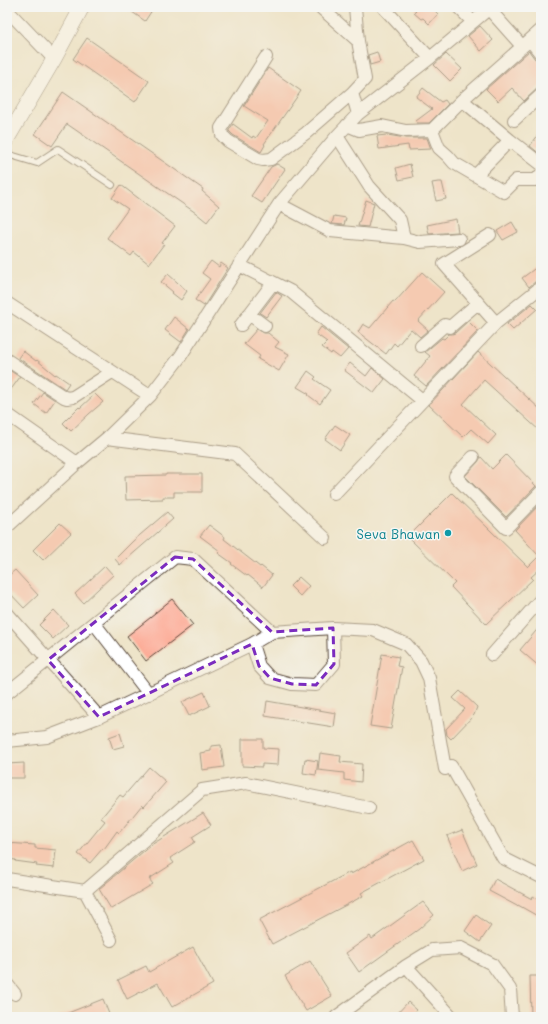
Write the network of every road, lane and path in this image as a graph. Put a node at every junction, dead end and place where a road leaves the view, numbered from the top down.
1 (82, 7) edge
2 (320, 7) edge
3 (355, 7) edge
4 (383, 7) edge
5 (458, 7) edge
6 (490, 8) edge
7 (11, 9) edge
8 (473, 22) junction
9 (541, 30) edge
10 (358, 41) junction
11 (526, 43) junction
12 (541, 54) edge
13 (266, 56) dead end
14 (430, 58) junction
15 (54, 59) junction
16 (352, 93) junction
17 (541, 95) edge
18 (462, 100) junction
19 (358, 114) junction
20 (514, 120) dead end
21 (347, 125) junction
22 (432, 130) junction
23 (337, 136) junction
24 (7, 139) edge
25 (510, 140) junction
26 (7, 154) edge
27 (541, 164) edge
28 (541, 174) edge
29 (476, 175) junction
30 (112, 185) dead end
31 (279, 204) junction
32 (490, 235) dead end
33 (404, 238) junction
34 (459, 239) dead end
35 (239, 265) junction
36 (273, 283) junction
37 (541, 287) edge
38 (478, 303) junction
39 (7, 304) edge
40 (249, 314) junction
41 (496, 323) junction
42 (241, 325) dead end
43 (265, 326) dead end
44 (421, 346) dead end
45 (7, 360) edge
46 (112, 372) junction
47 (150, 396) junction
48 (422, 400) junction
49 (7, 414) edge
50 (108, 438) junction
51 (473, 457) dead end
52 (77, 463) junction
53 (541, 492) edge
54 (334, 494) dead end
55 (7, 527) edge
56 (325, 538) dead end
57 (541, 599) edge
58 (7, 614) edge
59 (94, 623) junction
60 (333, 628) junction
61 (272, 632) junction
62 (252, 644) junction
63 (492, 655) dead end
64 (48, 660) junction
65 (7, 693) edge
66 (149, 694) junction
67 (99, 717) junction
68 (7, 741) edge
69 (369, 808) dead end
70 (541, 877) edge
71 (7, 879) edge
72 (85, 891) junction
73 (111, 940) dead end
74 (406, 966) junction
75 (7, 984) edge
76 (16, 994) dead end
77 (336, 1017) edge
78 (452, 1017) edge
79 (512, 1017) edge

1 - 15 street
2 - 10 street
3 - 10 street
4 - 14 street
5 - 8 street
6 - 8 street
6 - 11 street
7 - 15 street
8 - 14 street
9 - 11 street
10 - 16 street
11 - 12 street
11 - 18 street
13 - 16 street
14 - 19 street
15 - 24 street
16 - 19 street
17 - 20 street
18 - 22 street
18 - 25 street
19 - 21 street
21 - 22 street
21 - 23 street
22 - 29 street
23 - 31 street
23 - 33 street
25 - 27 street
25 - 29 street
26 - 30 lane
28 - 29 street
31 - 33 street
31 - 35 street
32 - 38 street
33 - 34 street
35 - 36 street
35 - 47 street
36 - 40 street
36 - 48 street
37 - 41 street
38 - 41 street
38 - 44 street
39 - 46 street
40 - 42 street
40 - 43 street
41 - 48 street
45 - 46 street
46 - 47 street
47 - 50 street
48 - 54 street
49 - 52 street
50 - 52 street
50 - 56 street
51 - 53 street
52 - 55 street
57 - 63 street
58 - 64 street
59 - 61 street
59 - 64 street
59 - 66 street
60 - 61 street
60 - 62 street
60 - 70 street
61 - 62 street
62 - 66 street
64 - 65 street
64 - 67 street
66 - 67 street
67 - 68 street
69 - 72 street
71 - 72 street
72 - 73 street
74 - 77 street
74 - 78 street
74 - 79 street
75 - 76 street

